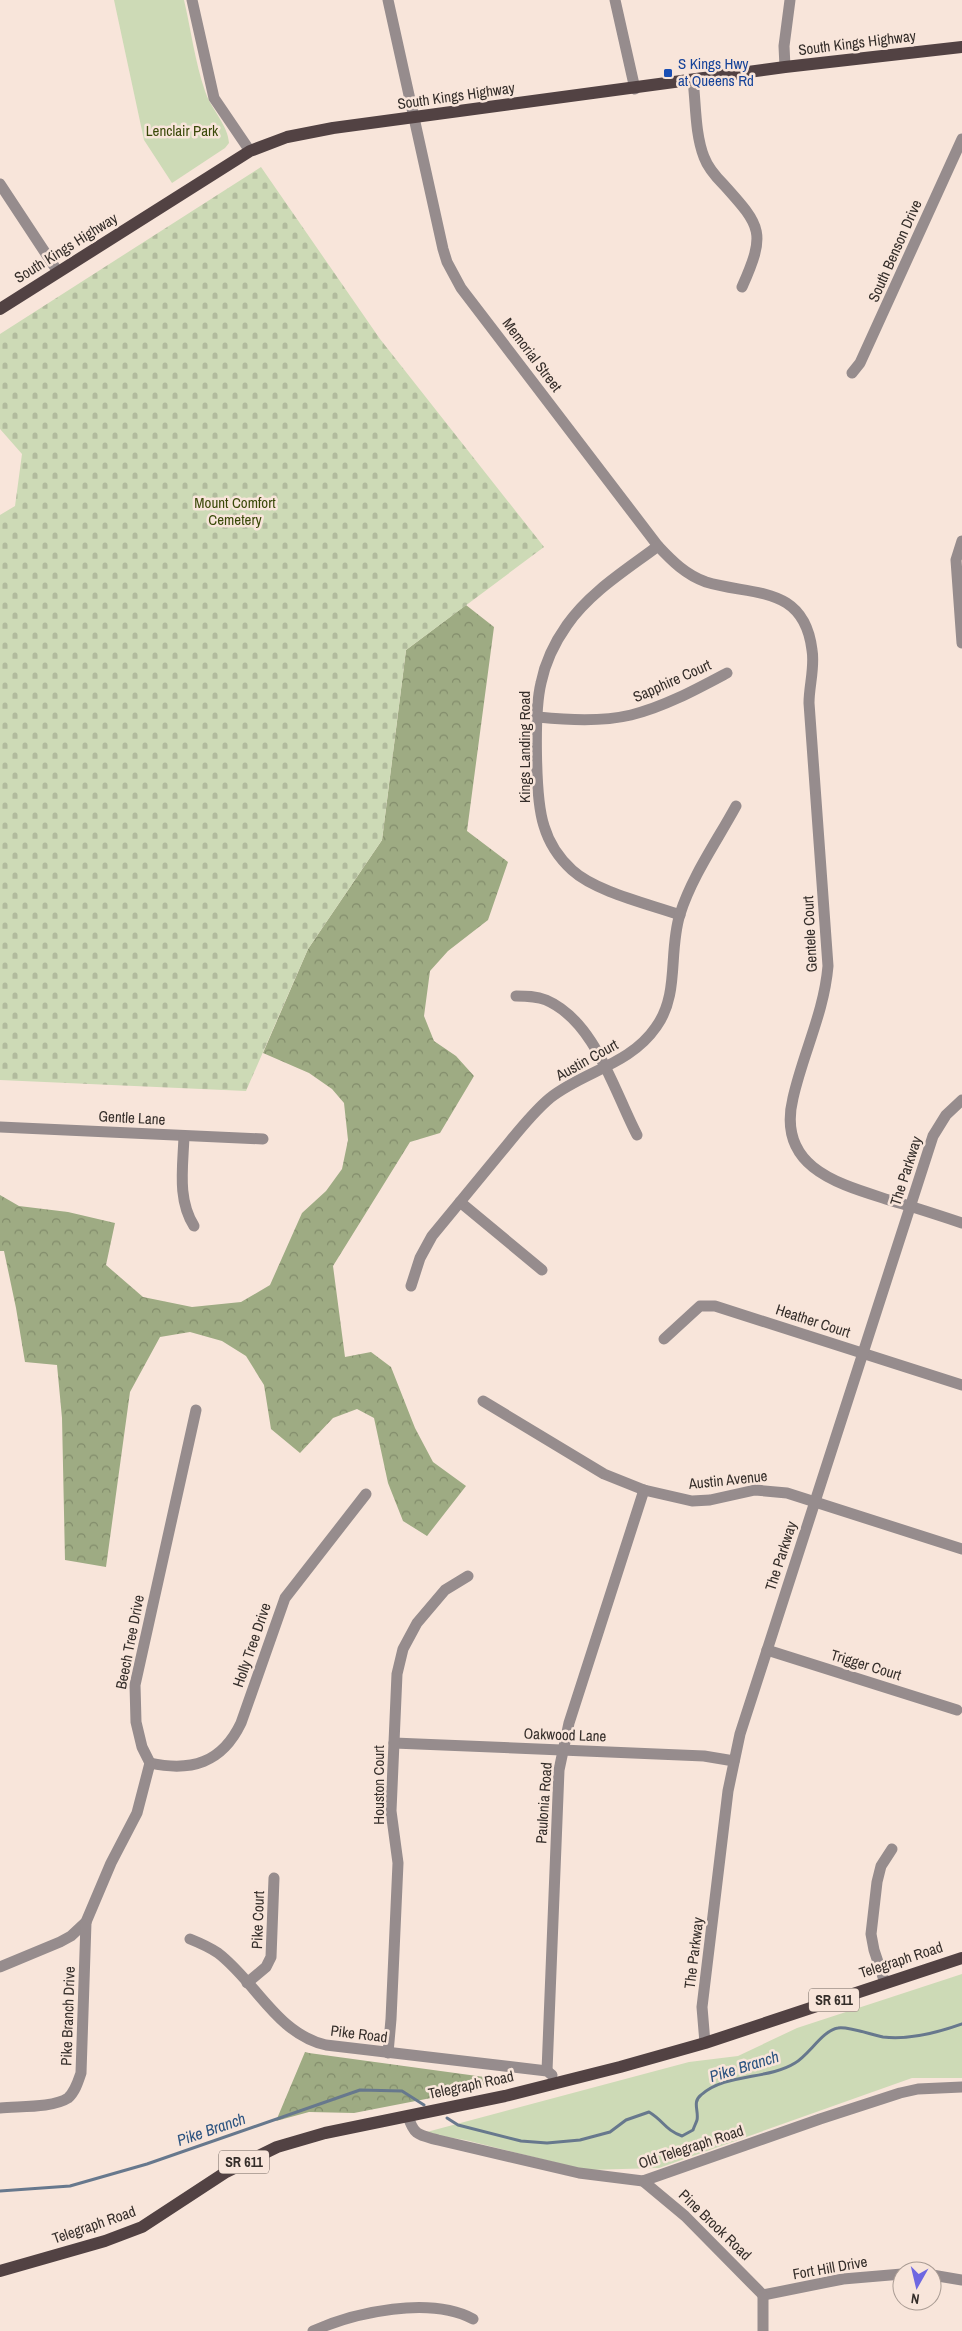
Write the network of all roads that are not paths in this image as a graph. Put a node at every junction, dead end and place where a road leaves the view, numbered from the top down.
1 (192, 0) edge
2 (388, 0) edge
3 (615, 0) edge
4 (790, 0) edge
5 (962, 47) edge
6 (785, 67) junction
7 (693, 80) junction
8 (635, 88) junction
9 (414, 118) junction
10 (962, 139) edge
11 (250, 151) junction
12 (0, 184) edge
13 (58, 272) junction
14 (742, 287) dead end
15 (0, 309) edge
16 (852, 373) dead end
17 (962, 542) edge
18 (658, 546) junction
19 (801, 619) joint
20 (962, 643) edge
21 (727, 673) dead end
22 (538, 718) junction
23 (736, 806) dead end
24 (680, 915) junction
25 (516, 996) dead end
26 (605, 1068) junction
27 (962, 1100) edge
28 (0, 1127) edge
29 (637, 1135) dead end
30 (184, 1136) junction
31 (264, 1139) dead end
32 (460, 1202) junction
33 (910, 1206) junction
34 (962, 1223) edge
35 (194, 1226) dead end
36 (542, 1270) dead end
37 (411, 1286) dead end
38 (664, 1339) dead end
39 (863, 1353) junction
40 (962, 1385) edge
41 (483, 1401) dead end
42 (196, 1410) dead end
43 (644, 1490) junction
44 (366, 1494) dead end
45 (815, 1501) junction
46 (962, 1549) edge
47 (468, 1576) dead end
48 (767, 1650) junction
49 (957, 1710) dead end
50 (394, 1743) junction
51 (564, 1750) junction
52 (734, 1761) junction
53 (150, 1763) junction
54 (892, 1848) dead end
55 (274, 1878) dead end
56 (86, 1922) junction
57 (190, 1939) dead end
58 (962, 1958) edge
59 (0, 1967) edge
60 (247, 1983) junction
61 (885, 1983) junction
62 (705, 2042) junction
63 (388, 2052) junction
64 (547, 2071) junction
65 (558, 2081) junction
66 (962, 2087) edge
67 (0, 2108) edge
68 (408, 2116) junction
69 (642, 2181) junction
70 (0, 2271) edge
71 (892, 2275) edge
72 (942, 2277) edge
73 (962, 2280) edge
74 (763, 2295) junction
75 (473, 2319) dead end
76 (313, 2331) edge
77 (763, 2331) edge

1 - 11 street
2 - 9 street, Memorial Street
3 - 8 street
4 - 6 street
5 - 6 main road, South Kings Highway
6 - 7 main road, South Kings Highway
7 - 8 main road, South Kings Highway
7 - 14 street
8 - 9 main road, South Kings Highway
9 - 11 main road, South Kings Highway
9 - 18 street, Memorial Street
10 - 16 street, South Benson Drive
11 - 13 main road, South Kings Highway
12 - 13 street
13 - 15 main road, South Kings Highway
17 - 20 street
18 - 19 street, Memorial Street
18 - 22 street, Kings Landing Road
19 - 33 street, Gentele Court
21 - 22 street, Sapphire Court
22 - 24 street, Kings Landing Road
23 - 24 street, Austin Court
24 - 26 street, Austin Court
25 - 26 street
26 - 29 street
26 - 32 street, Austin Court
27 - 33 street, The Parkway
28 - 30 street, Gentle Lane
30 - 31 street, Gentle Lane
30 - 35 street
32 - 36 street
32 - 37 street, Austin Court
33 - 34 street, Gentele Court
33 - 39 street, The Parkway
38 - 39 street, Heather Court
39 - 40 street, Heather Court
39 - 45 street, The Parkway
41 - 43 street, Austin Avenue
42 - 53 street, Beech Tree Drive
43 - 45 street, Austin Avenue
43 - 51 street, Paulonia Road
44 - 53 street, Holly Tree Drive
45 - 46 street, Austin Avenue
45 - 48 street, The Parkway
47 - 50 street, Houston Court
48 - 49 street, Trigger Court
48 - 52 street, The Parkway
50 - 51 street, Oakwood Lane
50 - 63 street, Houston Court
51 - 52 street, Oakwood Lane
51 - 64 street, Paulonia Road
52 - 62 street, The Parkway
53 - 56 street
54 - 61 street
55 - 60 street, Pike Court
56 - 59 street
56 - 67 street, Pike Branch Drive
57 - 60 street, Pike Road
58 - 61 main road, Telegraph Road / SR 611
60 - 63 street, Pike Road
61 - 62 main road, Telegraph Road / SR 611
62 - 65 main road, Telegraph Road / SR 611
63 - 64 street, Pike Road
64 - 65 street
65 - 68 main road, Telegraph Road / SR 611
66 - 69 street, Old Telegraph Road
68 - 69 street, Old Telegraph Road
68 - 70 main road, Telegraph Road / SR 611
69 - 74 street, Pine Brook Road
71 - 74 street, Fort Hill Drive
72 - 73 street
74 - 77 street
75 - 76 street

